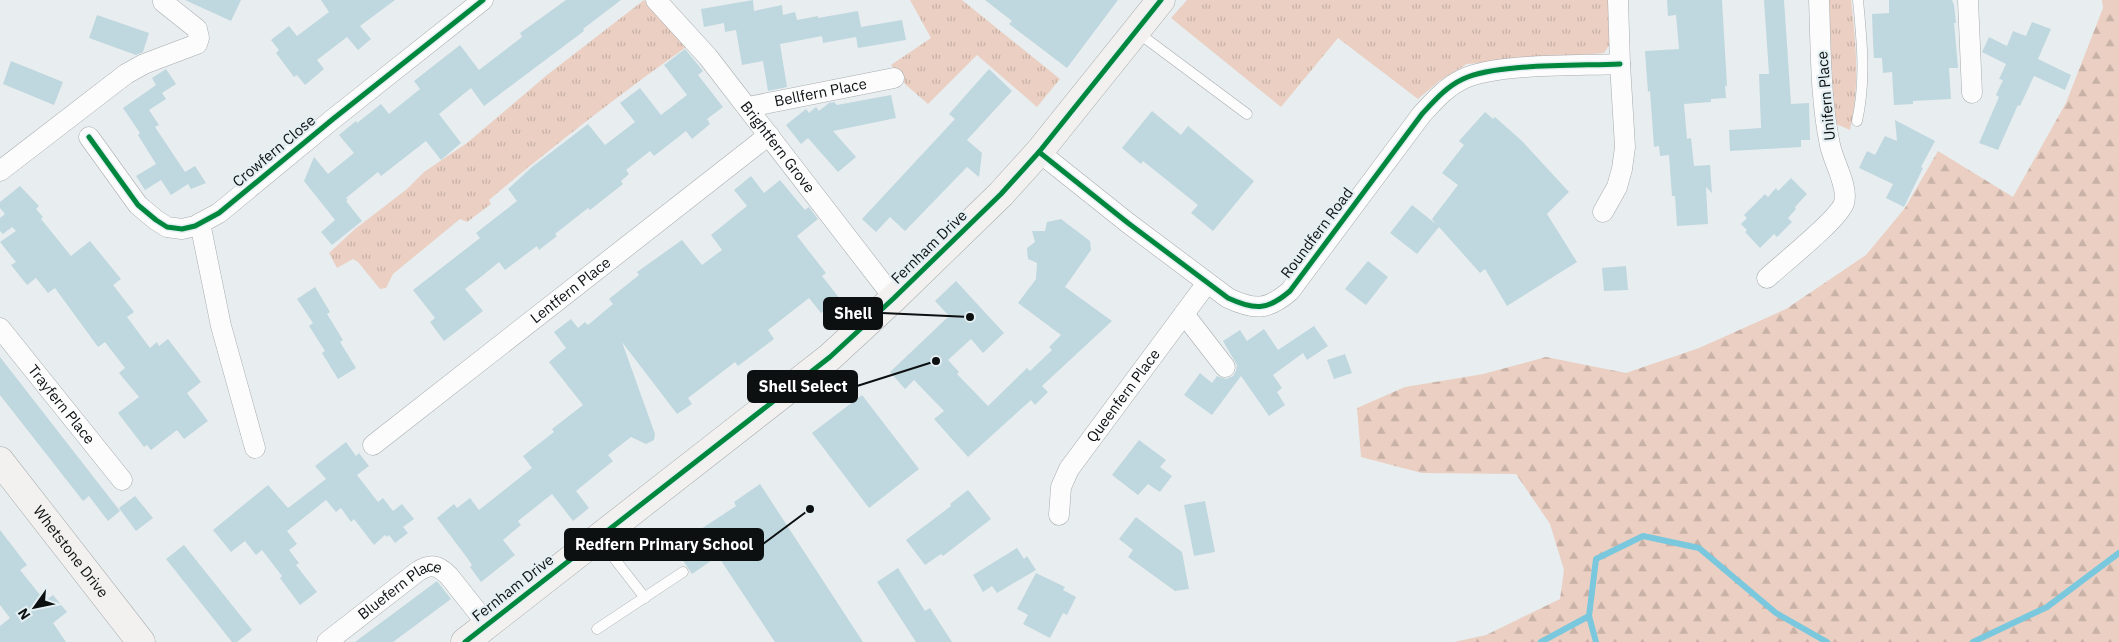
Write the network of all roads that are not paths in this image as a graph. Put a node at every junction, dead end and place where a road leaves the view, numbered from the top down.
1 (483, 0) edge
2 (656, 0) edge
3 (1161, 0) edge
4 (1618, 0) edge
5 (1819, 0) edge
6 (1858, 0) edge
7 (1968, 0) edge
8 (163, 2) dead end
9 (1138, 32) junction
10 (1620, 64) junction
11 (894, 78) dead end
12 (1972, 93) dead end
13 (748, 107) junction
14 (1247, 114) dead end
15 (1857, 122) dead end
16 (769, 135) junction
17 (88, 138) dead end
18 (1039, 152) junction
19 (0, 171) edge
20 (1603, 212) dead end
21 (200, 223) junction
22 (1768, 278) dead end
23 (1206, 283) junction
24 (894, 298) junction
25 (1184, 314) junction
26 (0, 328) edge
27 (1226, 367) dead end
28 (373, 445) dead end
29 (255, 448) dead end
30 (0, 461) edge
31 (122, 480) dead end
32 (1058, 515) dead end
33 (598, 538) junction
34 (683, 572) dead end
35 (645, 598) junction
36 (487, 624) junction
37 (598, 629) dead end
38 (141, 642) edge
39 (326, 642) edge
40 (465, 642) edge

1 - 21 street, Crowfern Close
2 - 13 street, Brightfern Grove
3 - 9 street, Fernham Drive
4 - 10 street
5 - 22 street, Unifern Place
6 - 15 lane
7 - 12 street
8 - 19 street
9 - 14 lane
9 - 18 street, Fernham Drive
10 - 20 street
10 - 23 street, Roundfern Road
11 - 13 street, Bellfern Place
13 - 16 street, Brightfern Grove
16 - 24 street, Brightfern Grove
16 - 28 street, Lentfern Place
17 - 21 street, Crowfern Close
18 - 23 street, Roundfern Road
18 - 24 street, Fernham Drive
21 - 29 street
23 - 25 street, Queenfern Place
24 - 33 street, Fernham Drive
25 - 27 street
25 - 32 street, Queenfern Place
26 - 31 street, Trayfern Place
30 - 38 street, Whetstone Drive
33 - 35 lane
33 - 36 street, Fernham Drive
34 - 35 lane
35 - 37 lane
36 - 39 street, Bluefern Place
36 - 40 street, Fernham Drive

